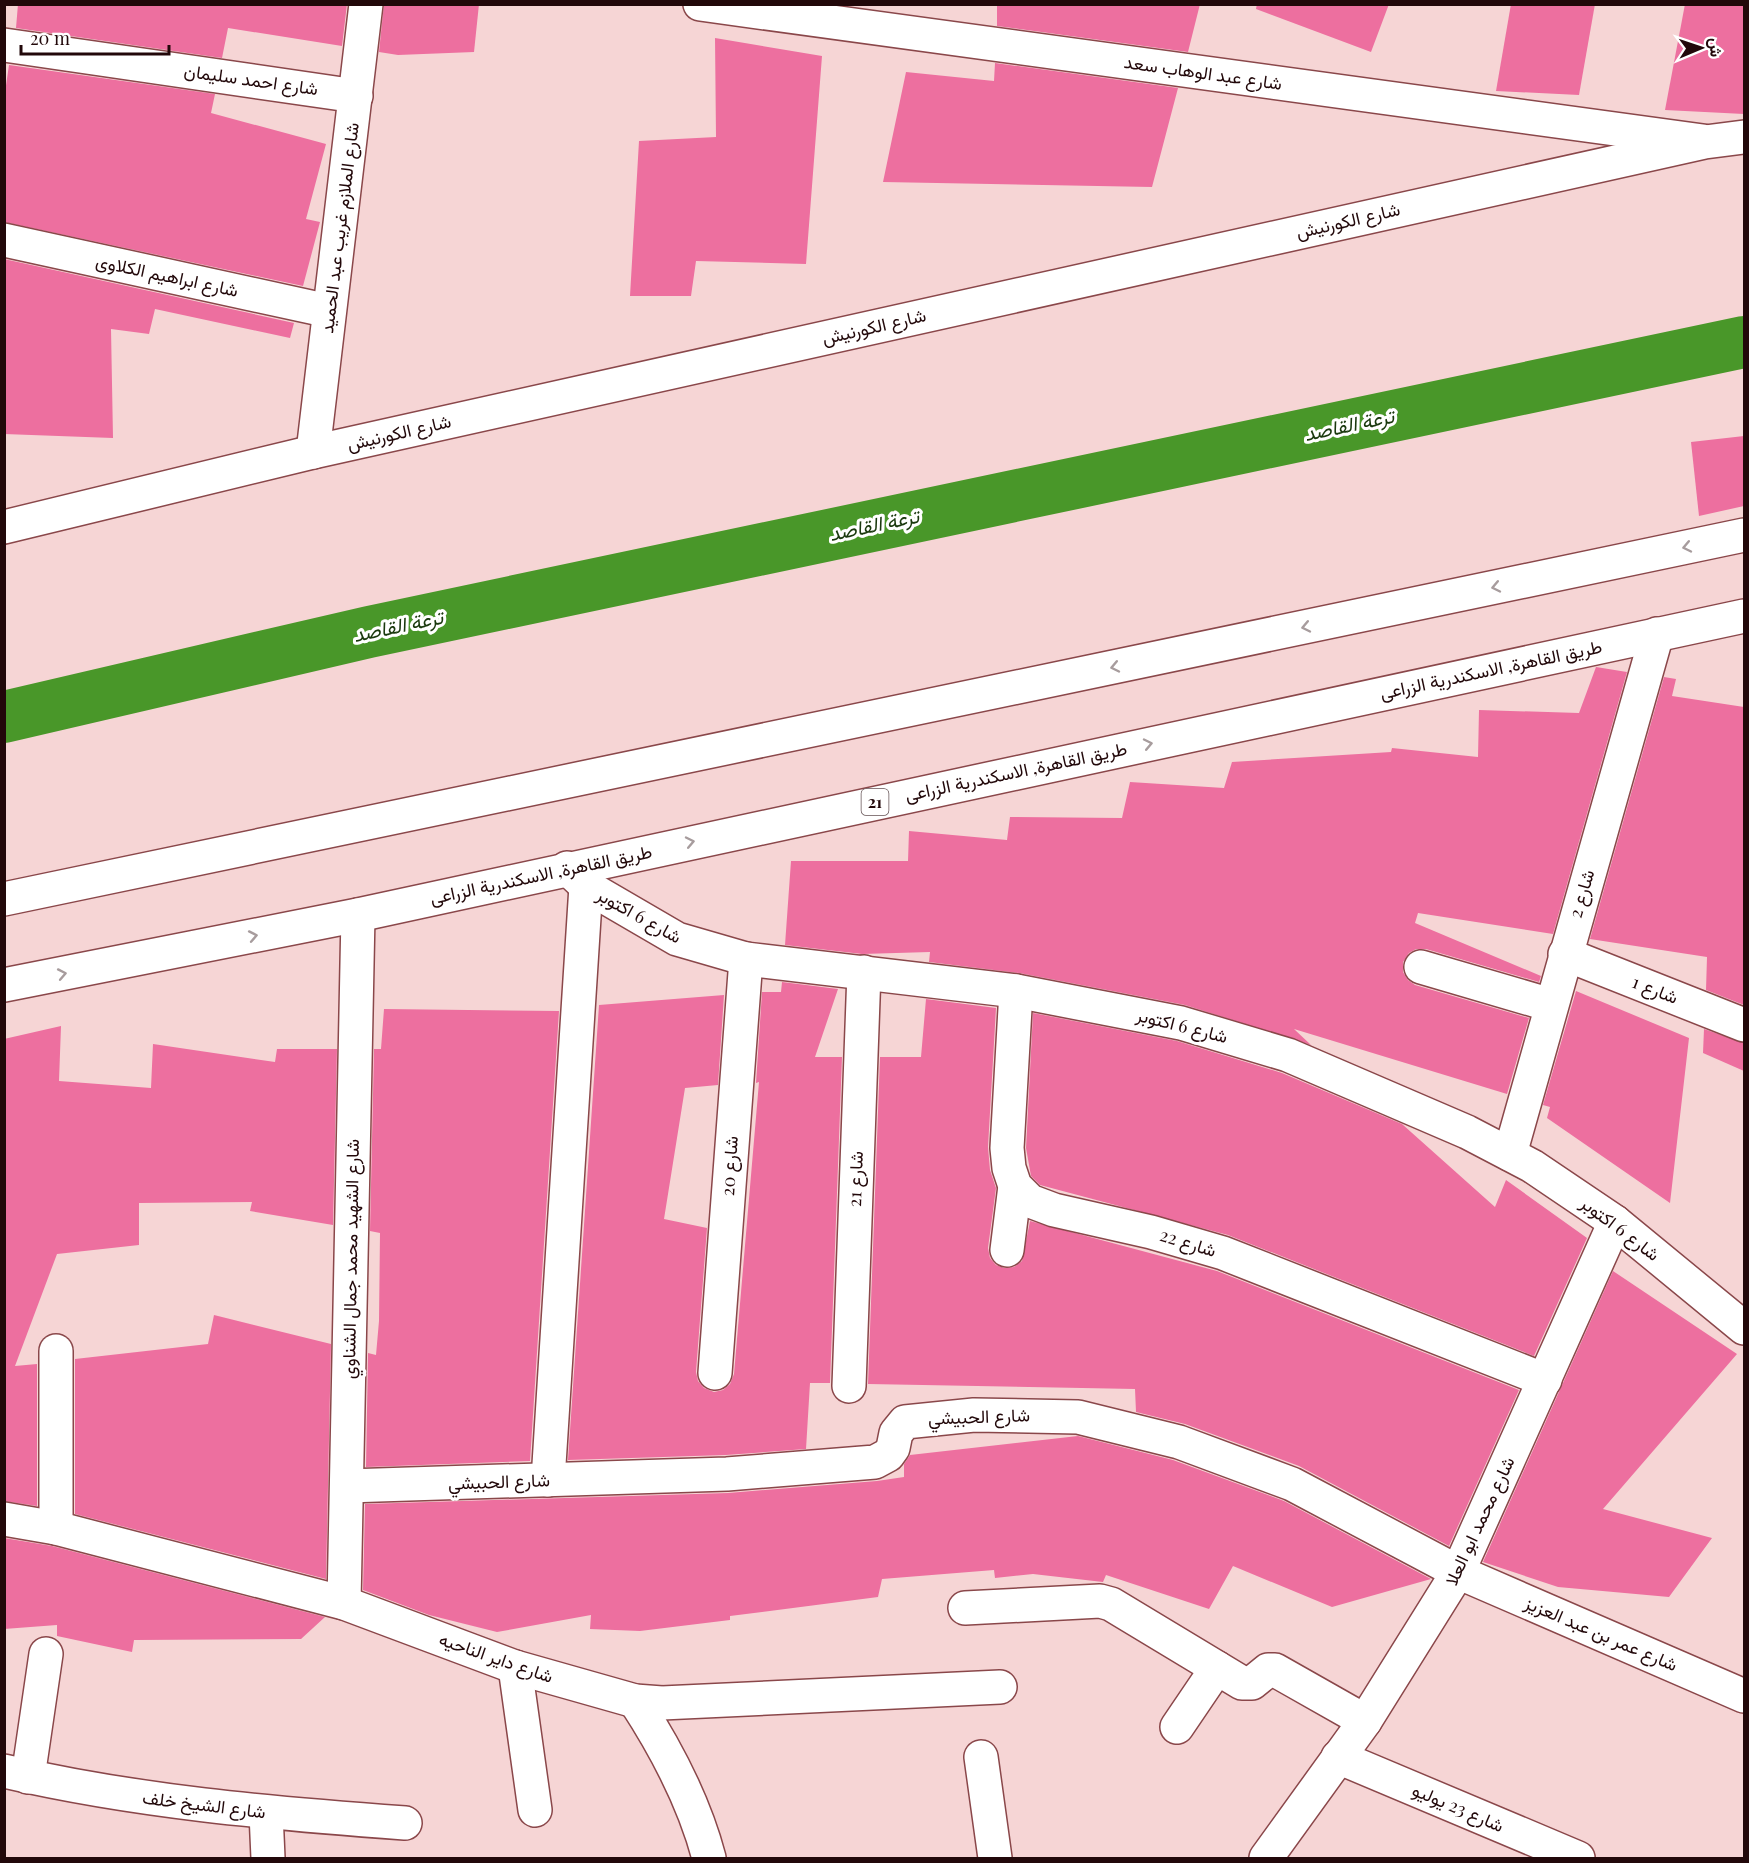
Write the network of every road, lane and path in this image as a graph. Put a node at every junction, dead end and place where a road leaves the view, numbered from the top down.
1 (366, 4) edge
2 (700, 4) edge
3 (4, 45) edge
4 (356, 96) junction
5 (1744, 137) edge
6 (1705, 142) junction
7 (4, 240) edge
8 (329, 311) junction
9 (313, 452) junction
10 (4, 527) edge
11 (1744, 535) edge
12 (1744, 616) edge
13 (1657, 634) junction
14 (577, 877) junction
15 (4, 899) edge
16 (358, 915) junction
17 (1565, 954) junction
18 (746, 959) junction
19 (1421, 967) dead end
20 (864, 972) junction
21 (4, 985) edge
22 (1016, 991) junction
23 (1551, 1005) junction
24 (1744, 1025) edge
25 (1510, 1154) junction
26 (1015, 1186) junction
27 (1615, 1222) junction
28 (1007, 1250) dead end
29 (1744, 1328) edge
30 (56, 1351) dead end
31 (715, 1373) dead end
32 (1545, 1380) junction
33 (849, 1386) dead end
34 (548, 1480) junction
35 (346, 1486) junction
36 (4, 1519) edge
37 (56, 1528) junction
38 (1458, 1572) junction
39 (344, 1603) junction
40 (965, 1608) dead end
41 (45, 1654) dead end
42 (515, 1667) junction
43 (1218, 1668) junction
44 (1000, 1687) dead end
45 (1744, 1696) edge
46 (634, 1701) junction
47 (1365, 1721) junction
48 (1177, 1727) dead end
49 (981, 1757) dead end
50 (1338, 1757) junction
51 (16, 1774) edge
52 (535, 1810) dead end
53 (266, 1813) junction
54 (405, 1823) dead end
55 (268, 1858) edge
56 (709, 1858) edge
57 (995, 1858) edge
58 (1266, 1858) edge
59 (1578, 1858) edge

1 - 4 main road, شارع الملازم غريب عبد الحميد
2 - 6 main road, شارع عبد الوهاب سعد
3 - 4 main road, شارع احمد سليمان
4 - 8 main road, شارع الملازم غريب عبد الحميد
5 - 6 main road, شارع الكورنيش
6 - 9 main road, شارع الكورنيش
7 - 8 main road, شارع ابراهيم الكلاوى
8 - 9 main road, شارع الملازم غريب عبد الحميد
9 - 10 main road, شارع الكورنيش
11 -> 15 main road
12 - 13 main road, طريق القاهرة, الاسكندرية الزراعى / 21
14 -> 13 main road, طريق القاهرة, الاسكندرية الزراعى / 21
13 - 17 main road, شارع 2
14 - 16 main road, طريق القاهرة, الاسكندرية الزراعى / 21
14 - 18 main road, شارع 6 اكتوبر
14 - 34 main road
21 -> 16 main road, طريق القاهرة, الاسكندرية الزراعى / 21
16 - 35 main road, شارع الشهيد محمد جمال الشناوي
17 - 23 main road, شارع 2
17 - 24 main road, شارع 1
18 - 20 main road, شارع 6 اكتوبر
18 - 31 main road, شارع 20
19 - 23 main road
20 - 22 main road, شارع 6 اكتوبر
20 - 33 main road, شارع 21
22 - 25 main road, شارع 6 اكتوبر
22 - 26 main road
23 - 25 main road, شارع 2
25 - 27 main road, شارع 6 اكتوبر
26 - 28 main road
26 - 32 main road, شارع 22
27 - 29 main road, شارع 6 اكتوبر
27 - 32 main road, شارع محمد ابو العلا
30 - 37 main road
32 - 38 main road, شارع محمد ابو العلا
34 - 35 main road, شارع الحبيشي
34 - 38 main road, شارع الحبيشي
35 - 39 main road, شارع الشهيد محمد جمال الشناوي
36 - 37 main road, شارع داير الناحيه
37 - 39 main road, شارع داير الناحيه
38 - 45 main road, شارع عمر بن عبد العزيز
38 - 47 main road, شارع محمد ابو العلا
39 - 42 main road, شارع داير الناحيه
40 - 43 main road
41 - 51 main road
42 - 46 main road, شارع داير الناحيه
42 - 52 main road
43 - 47 main road
43 - 48 main road
44 - 46 main road, شارع داير الناحيه
46 - 56 main road
47 - 50 main road, شارع محمد ابو العلا
49 - 57 main road
50 - 58 main road, شارع محمد ابو العلا
50 - 59 main road, شارع 23 يوليو
51 - 53 main road, شارع الشيخ خلف
53 - 54 main road, شارع الشيخ خلف
53 - 55 main road

